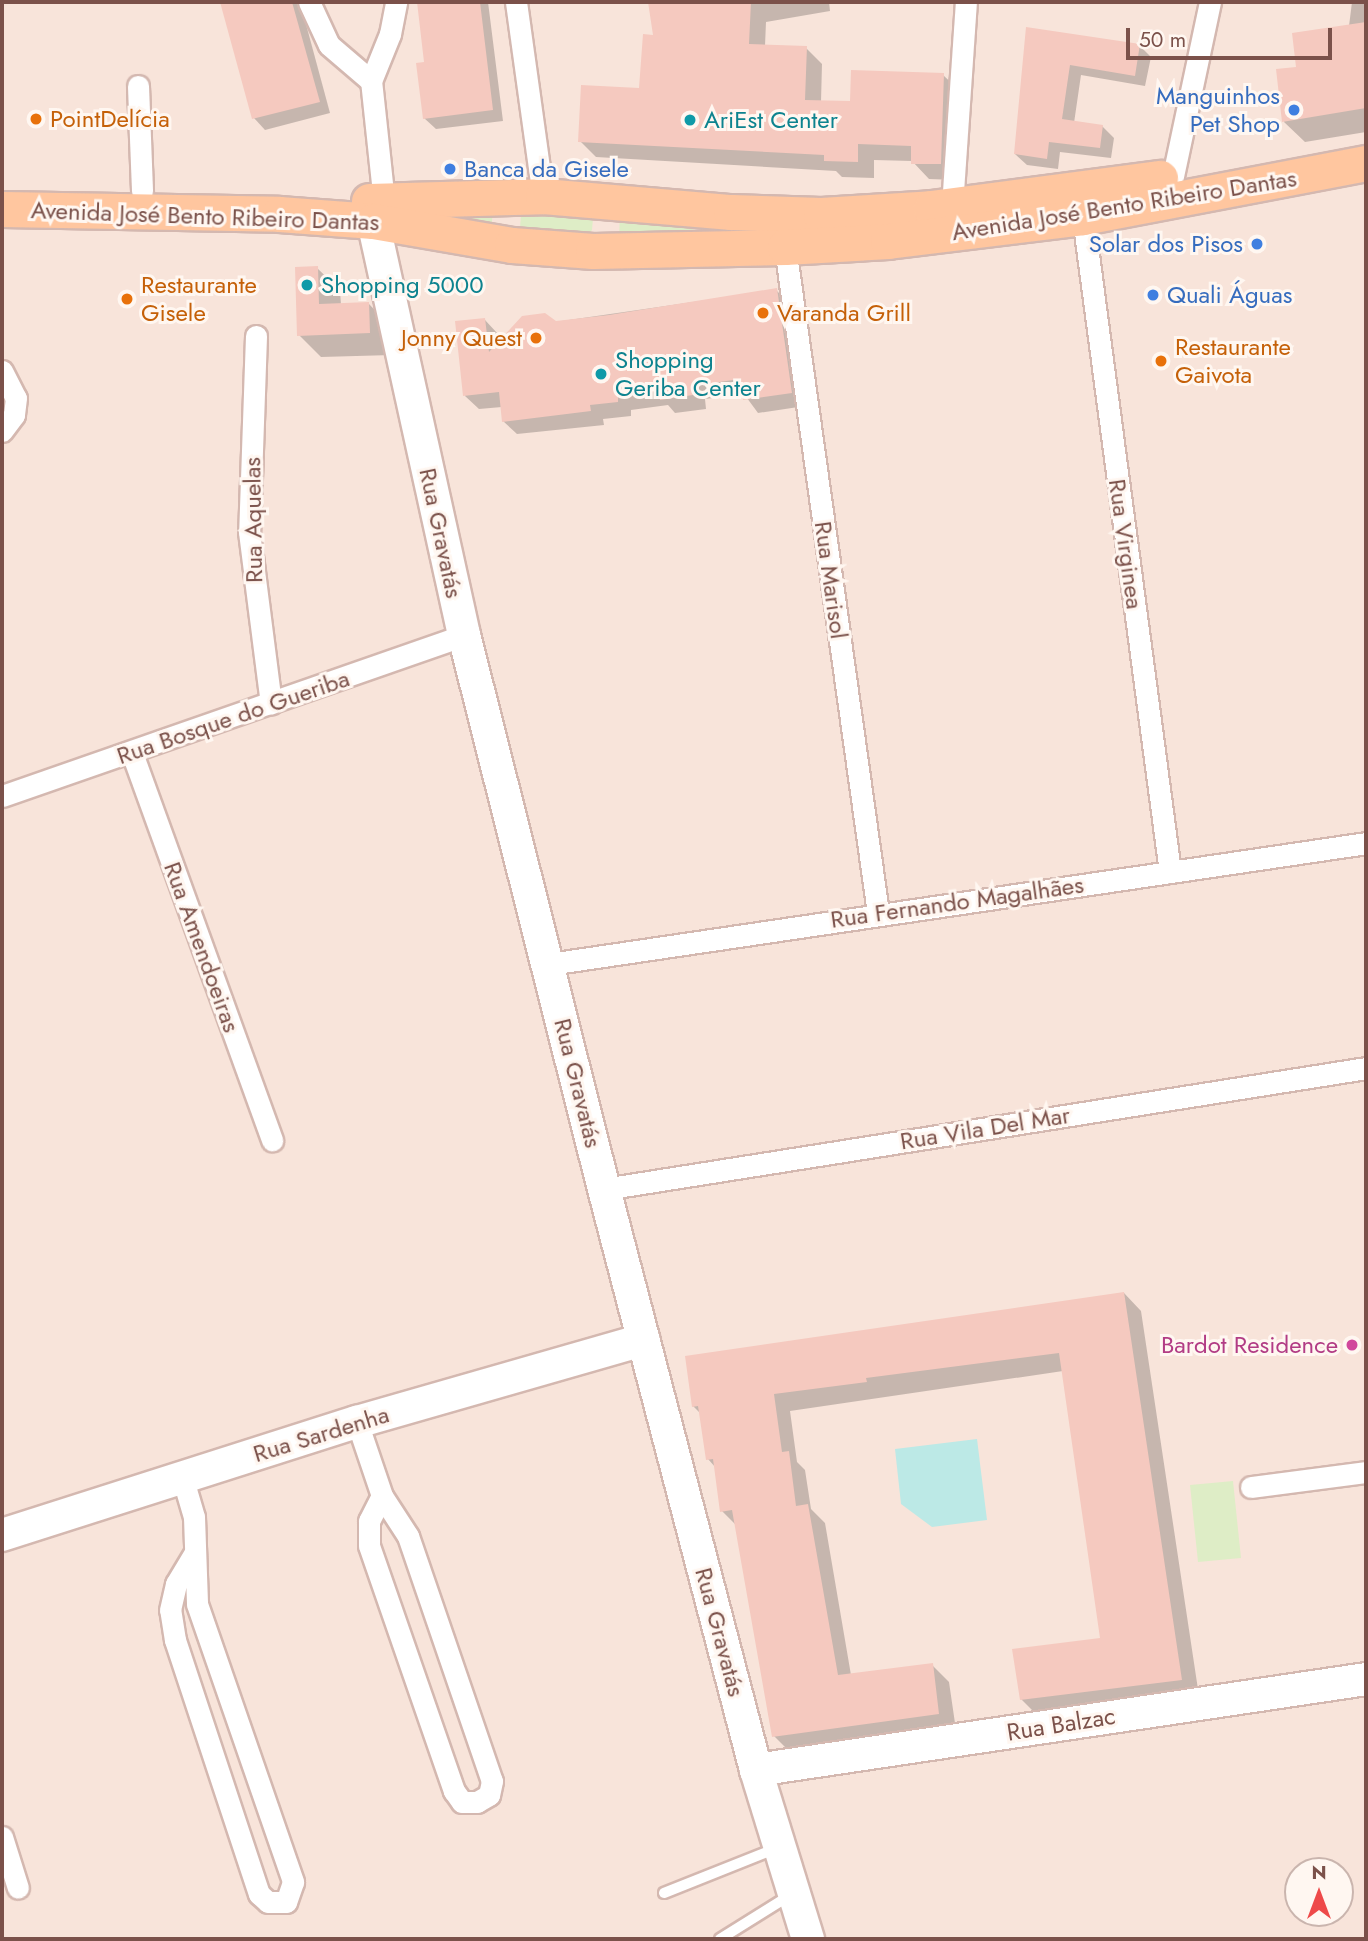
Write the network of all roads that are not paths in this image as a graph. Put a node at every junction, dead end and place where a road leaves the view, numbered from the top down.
1 (309, 2) edge
2 (396, 2) edge
3 (516, 2) edge
4 (966, 2) edge
5 (1210, 2) edge
6 (371, 81) junction
7 (138, 86) dead end
8 (1366, 140) edge
9 (1366, 163) edge
10 (1173, 176) junction
11 (2, 186) edge
12 (142, 191) junction
13 (529, 196) junction
14 (599, 199) junction
15 (952, 206) junction
16 (2, 209) edge
17 (379, 212) junction
18 (1083, 217) junction
19 (512, 245) junction
20 (785, 247) junction
21 (593, 251) junction
22 (256, 335) dead end
23 (2, 371) edge
24 (2, 431) edge
25 (464, 635) junction
26 (271, 704) junction
27 (132, 753) junction
28 (2, 796) edge
29 (1366, 843) edge
30 (1170, 872) junction
31 (878, 913) junction
32 (549, 964) junction
33 (1366, 1068) edge
34 (272, 1140) dead end
35 (604, 1189) junction
36 (643, 1340) junction
37 (357, 1422) junction
38 (1366, 1472) edge
39 (182, 1476) junction
40 (1251, 1487) dead end
41 (382, 1496) junction
42 (2, 1535) edge
43 (194, 1554) junction
44 (1366, 1679) edge
45 (756, 1770) junction
46 (2, 1837) edge
47 (780, 1847) junction
48 (18, 1888) dead end
49 (793, 1892) junction
50 (664, 1894) dead end
51 (720, 1939) edge
52 (808, 1939) edge

1 - 6 street
2 - 6 street
3 - 13 street
4 - 15 street
5 - 10 street
6 - 17 street
7 - 12 street
8 - 10 main road, Avenida José Bento Ribeiro Dantas
9 - 18 main road, Avenida José Bento Ribeiro Dantas
10 - 15 main road, Avenida José Bento Ribeiro Dantas
11 - 12 main road, Avenida José Bento Ribeiro Dantas
12 - 17 main road, Avenida José Bento Ribeiro Dantas
13 - 14 main road, Avenida José Bento Ribeiro Dantas
13 - 17 main road, Avenida José Bento Ribeiro Dantas
13 - 19 main road
14 - 15 main road, Avenida José Bento Ribeiro Dantas
14 - 21 main road
16 - 17 main road, Avenida José Bento Ribeiro Dantas
17 - 19 main road, Avenida José Bento Ribeiro Dantas
17 - 25 street, Rua Gravatás
18 - 20 main road, Avenida José Bento Ribeiro Dantas
18 - 30 street, Rua Virginea
19 - 21 main road, Avenida José Bento Ribeiro Dantas
20 - 21 main road, Avenida José Bento Ribeiro Dantas
20 - 31 street, Rua Marisol
22 - 26 street, Rua Aquelas
23 - 24 street
25 - 26 street, Rua Bosque do Gueriba
25 - 32 street, Rua Gravatás
26 - 27 street, Rua Bosque do Gueriba
27 - 28 street, Rua Bosque do Gueriba
27 - 34 street, Rua Amendoeiras
29 - 30 street, Rua Fernando Magalhães
30 - 31 street, Rua Fernando Magalhães
31 - 32 street, Rua Fernando Magalhães
32 - 35 street, Rua Gravatás
33 - 35 street, Rua Vila Del Mar
35 - 36 street, Rua Gravatás
36 - 37 street, Rua Sardenha
36 - 45 street, Rua Gravatás
37 - 39 street, Rua Sardenha
37 - 41 street
38 - 40 street
39 - 42 street, Rua Sardenha
39 - 43 street
41 - 41 street
43 - 43 street
44 - 45 street, Rua Balzac
45 - 47 street, Rua Gravatás
46 - 48 street
47 - 49 street, Rua Gravatás
47 - 50 lane
49 - 51 lane
49 - 52 street, Rua Gravatás

